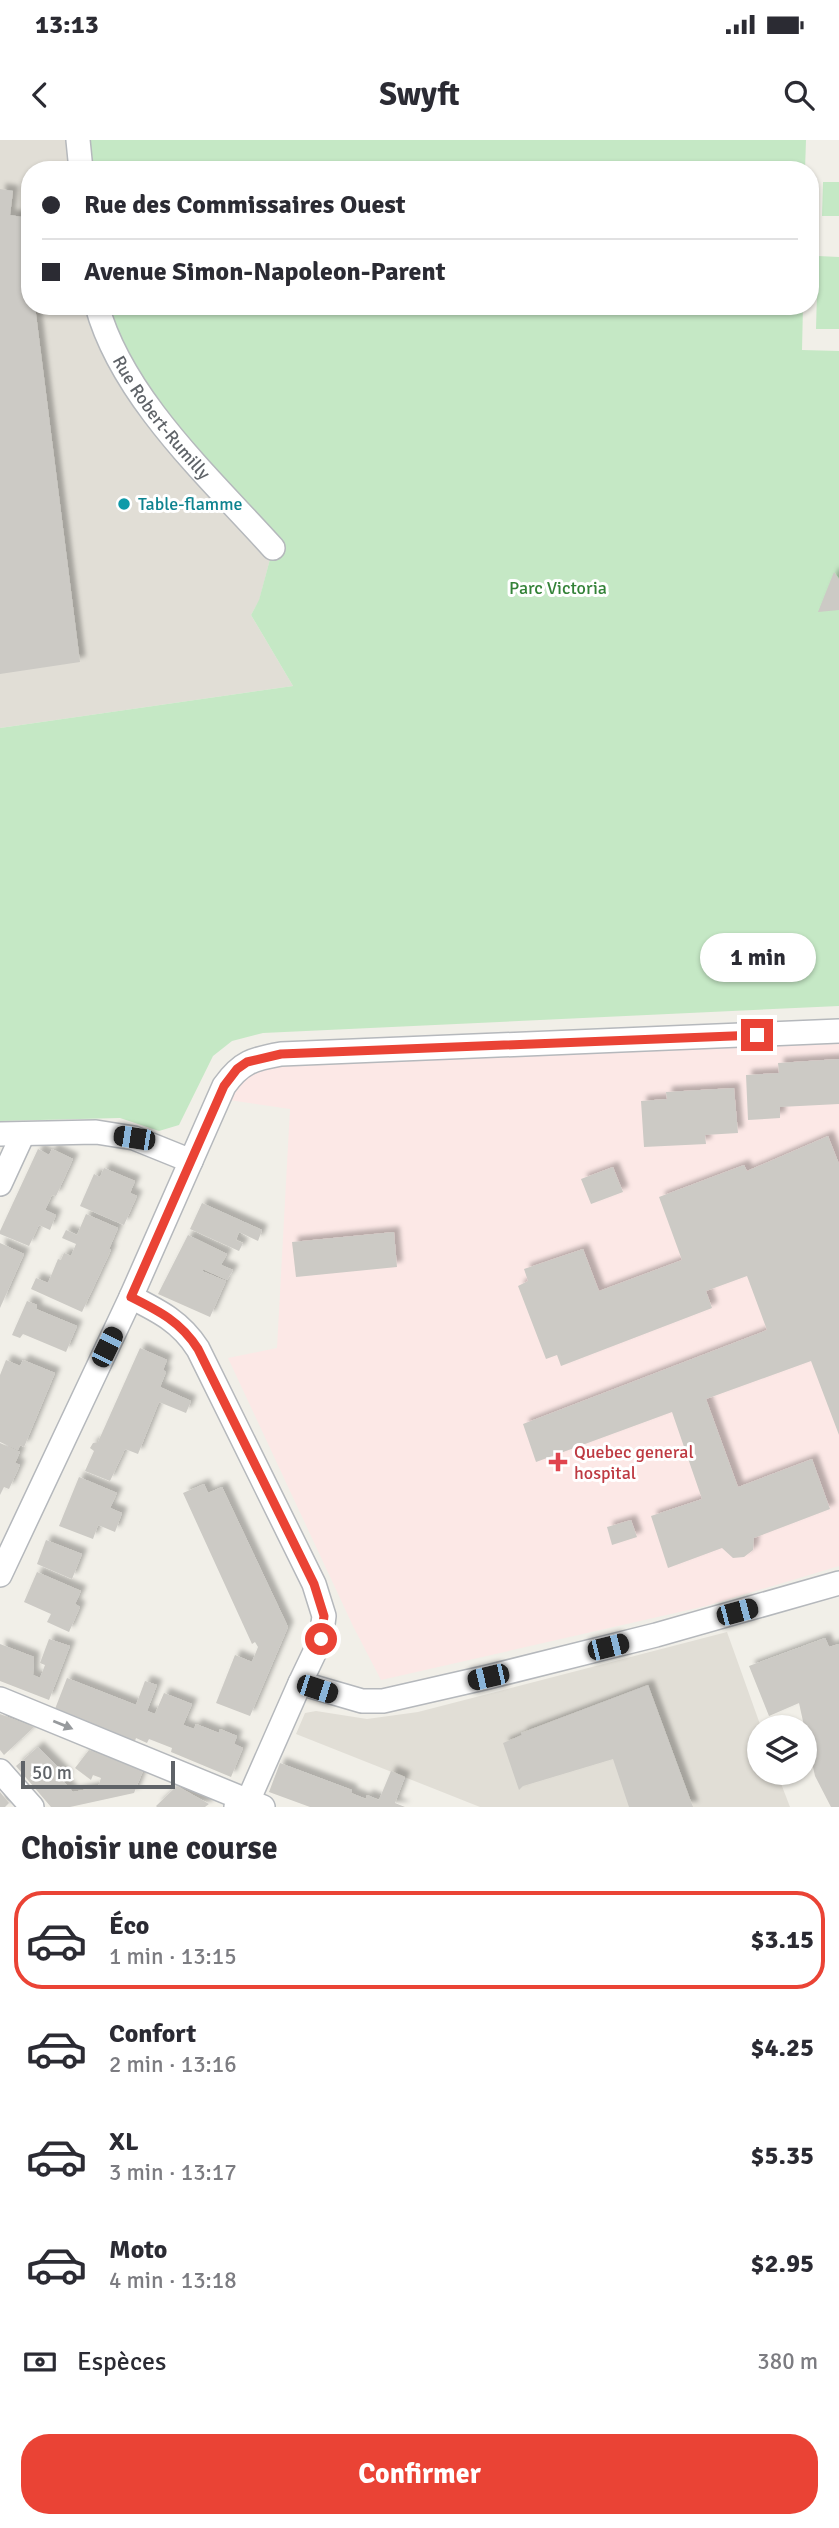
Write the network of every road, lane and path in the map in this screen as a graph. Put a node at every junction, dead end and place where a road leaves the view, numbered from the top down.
1 (78, 140) edge
2 (80, 161) edge
3 (99, 315) edge
4 (273, 548) dead end
5 (839, 1031) edge
6 (0, 1134) edge
7 (23, 1134) junction
8 (191, 1161) junction
9 (0, 1184) edge
10 (131, 1297) junction
11 (0, 1575) edge
12 (839, 1583) edge
13 (300, 1683) junction
14 (0, 1699) edge
15 (0, 1770) edge
16 (249, 1805) edge
17 (29, 1806) edge

1 - 2 street
3 - 4 street, Rue Robert-Rumilly
5 - 8 street
6 - 7 street
7 - 8 street
7 - 9 street
8 - 10 street
10 - 11 street
10 - 13 street
12 - 13 street
13 - 16 street
14 -> 16 street
15 - 17 street

